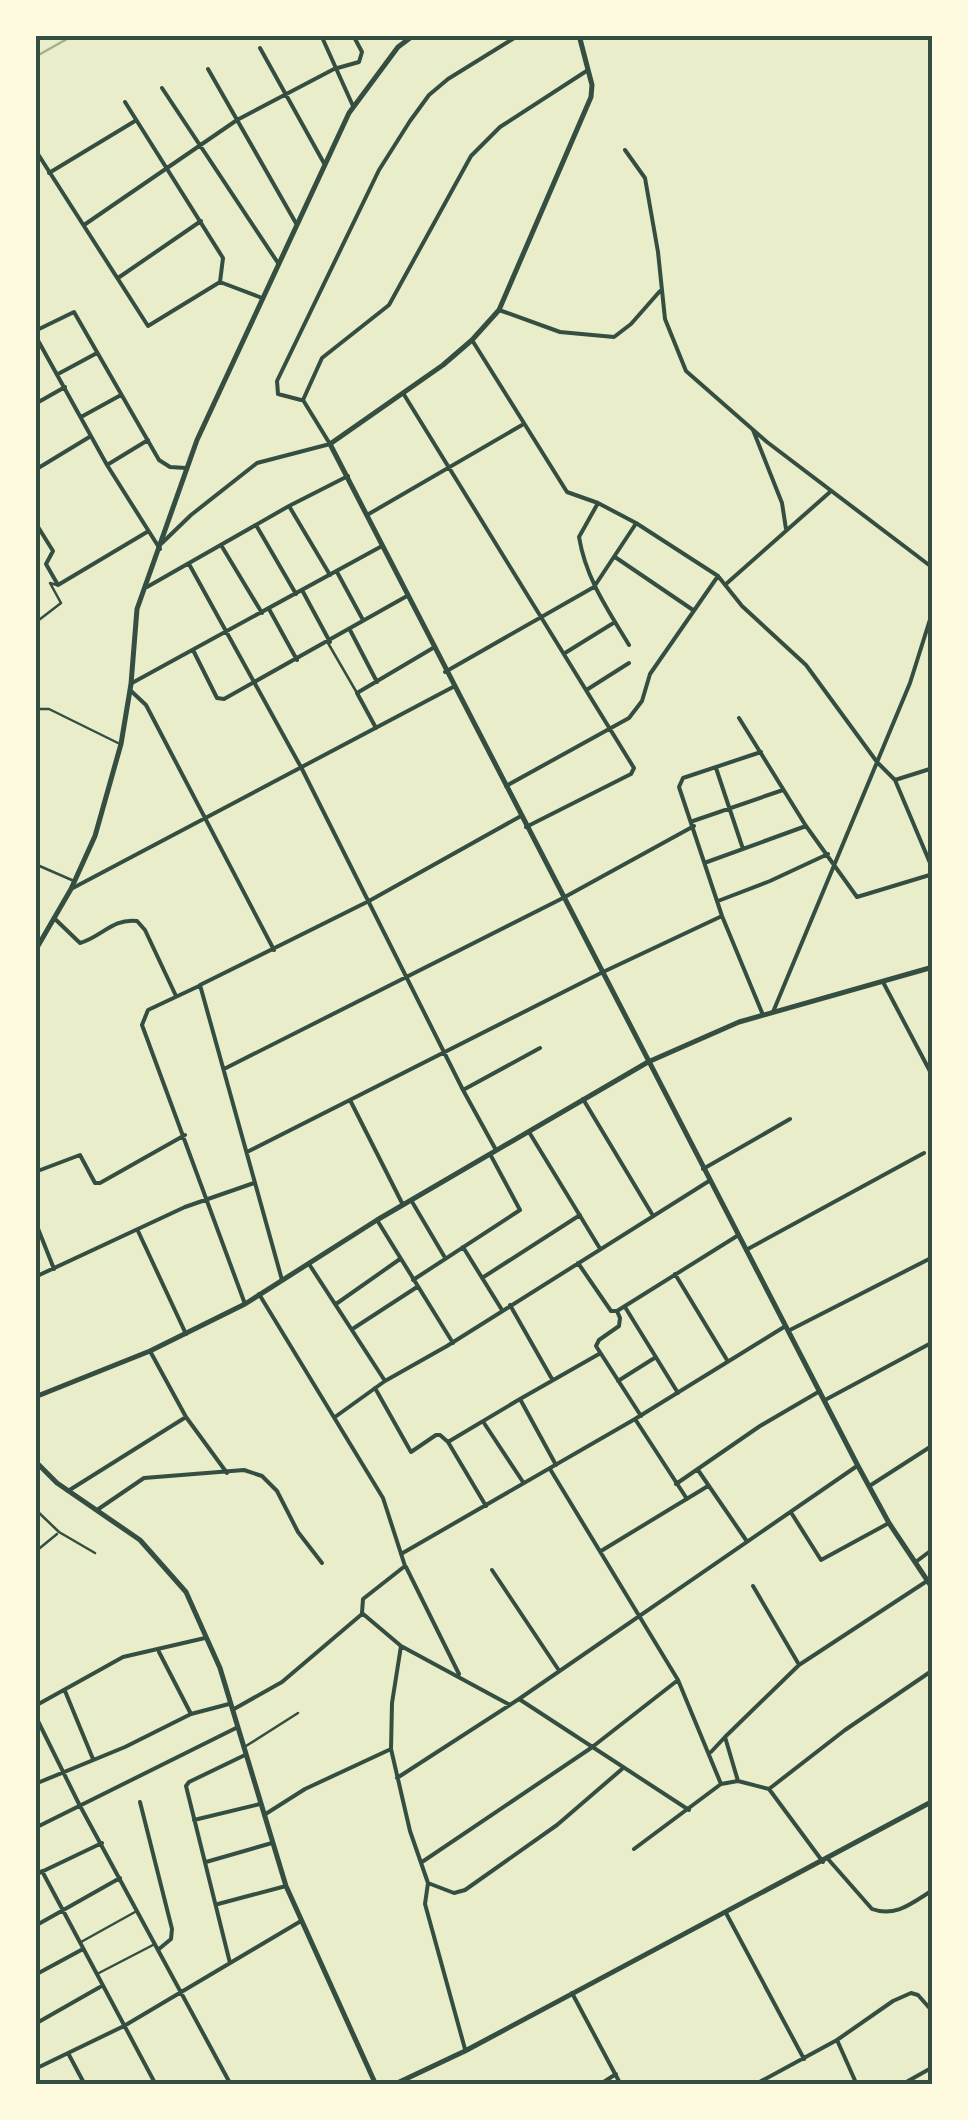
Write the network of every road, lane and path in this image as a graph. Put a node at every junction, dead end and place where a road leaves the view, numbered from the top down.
1 (321, 35) edge
2 (353, 35) edge
3 (414, 35) edge
4 (520, 35) edge
5 (579, 35) edge
6 (401, 39) edge
7 (260, 48) dead end
8 (334, 68) junction
9 (208, 69) dead end
10 (588, 70) junction
11 (162, 88) dead end
12 (286, 94) junction
13 (125, 102) dead end
14 (353, 106) junction
15 (137, 120) junction
16 (237, 120) junction
17 (198, 146) junction
18 (625, 150) dead end
19 (36, 151) edge
20 (325, 165) junction
21 (165, 167) junction
22 (49, 173) junction
23 (201, 221) junction
24 (297, 225) junction
25 (84, 226) junction
26 (279, 264) junction
27 (118, 278) junction
28 (220, 282) junction
29 (660, 290) junction
30 (264, 299) junction
31 (499, 310) junction
32 (37, 330) edge
33 (472, 340) junction
34 (97, 353) junction
35 (58, 374) junction
36 (65, 387) junction
37 (403, 393) junction
38 (122, 395) junction
39 (303, 400) junction
40 (35, 404) edge
41 (81, 417) junction
42 (522, 425) junction
43 (753, 429) junction
44 (91, 436) junction
45 (148, 440) junction
46 (330, 444) junction
47 (107, 465) junction
48 (447, 468) junction
49 (188, 469) junction
50 (35, 470) edge
51 (348, 476) junction
52 (830, 492) junction
53 (598, 503) junction
54 (289, 506) junction
55 (367, 515) junction
56 (35, 522) edge
57 (636, 523) junction
58 (256, 525) junction
59 (786, 529) junction
60 (147, 532) junction
61 (221, 545) junction
62 (161, 546) junction
63 (382, 546) junction
64 (615, 557) junction
65 (188, 564) junction
66 (933, 568) edge
67 (337, 572) junction
68 (330, 576) junction
69 (718, 576) junction
70 (726, 584) junction
71 (58, 585) junction
72 (594, 587) junction
73 (142, 590) junction
74 (302, 590) junction
75 (296, 594) junction
76 (407, 596) junction
77 (269, 609) junction
78 (693, 610) junction
79 (933, 610) edge
80 (262, 613) junction
81 (541, 617) junction
82 (364, 620) junction
83 (615, 622) junction
84 (35, 623) edge
85 (350, 630) junction
86 (228, 632) junction
87 (329, 642) junction
88 (629, 646) dead end
89 (434, 648) junction
90 (193, 650) junction
91 (565, 653) junction
92 (297, 660) junction
93 (629, 663) dead end
94 (446, 672) junction
95 (377, 682) junction
96 (256, 684) junction
97 (453, 686) junction
98 (131, 687) junction
99 (588, 689) junction
100 (356, 693) junction
101 (35, 709) edge
102 (739, 718) dead end
103 (376, 728) junction
104 (611, 729) junction
105 (121, 744) junction
106 (761, 752) junction
107 (877, 762) junction
108 (716, 768) junction
109 (933, 768) edge
110 (302, 769) junction
111 (895, 780) junction
112 (506, 786) junction
113 (783, 790) junction
114 (730, 809) junction
115 (521, 816) junction
116 (206, 817) junction
117 (693, 824) junction
118 (806, 826) junction
119 (526, 827) junction
120 (743, 850) junction
121 (829, 854) junction
122 (834, 861) junction
123 (705, 863) junction
124 (35, 864) edge
125 (933, 872) edge
126 (74, 880) junction
127 (70, 889) junction
128 (563, 898) junction
129 (718, 900) junction
130 (369, 901) junction
131 (722, 916) junction
132 (54, 918) junction
133 (274, 950) junction
134 (35, 951) edge
135 (933, 967) edge
136 (603, 972) junction
137 (406, 977) junction
138 (883, 982) junction
139 (200, 985) junction
140 (176, 996) junction
141 (773, 1012) junction
142 (763, 1015) junction
143 (540, 1048) dead end
144 (445, 1054) junction
145 (648, 1062) junction
146 (224, 1069) junction
147 (933, 1077) edge
148 (462, 1090) junction
149 (583, 1099) junction
150 (352, 1102) junction
151 (790, 1119) dead end
152 (529, 1132) junction
153 (184, 1135) junction
154 (246, 1152) junction
155 (493, 1152) junction
156 (924, 1152) dead end
157 (704, 1170) junction
158 (35, 1172) edge
159 (709, 1181) junction
160 (254, 1183) junction
161 (208, 1199) junction
162 (411, 1200) junction
163 (404, 1205) junction
164 (652, 1214) junction
165 (580, 1215) junction
166 (377, 1220) junction
167 (35, 1222) edge
168 (138, 1231) junction
169 (738, 1236) junction
170 (463, 1246) junction
171 (600, 1248) junction
172 (746, 1250) junction
173 (445, 1258) junction
174 (933, 1258) edge
175 (400, 1259) junction
176 (578, 1263) junction
177 (309, 1264) junction
178 (54, 1269) junction
179 (674, 1274) junction
180 (35, 1277) edge
181 (482, 1278) junction
182 (282, 1280) junction
183 (413, 1280) junction
184 (417, 1287) junction
185 (259, 1294) junction
186 (245, 1304) junction
187 (336, 1304) junction
188 (510, 1305) junction
189 (625, 1306) junction
190 (502, 1310) junction
191 (617, 1311) junction
192 (787, 1329) junction
193 (353, 1330) junction
194 (186, 1334) junction
195 (453, 1342) junction
196 (933, 1342) edge
197 (150, 1351) junction
198 (600, 1354) junction
199 (656, 1357) junction
200 (728, 1361) junction
201 (553, 1380) junction
202 (385, 1381) junction
203 (618, 1381) junction
204 (375, 1388) junction
205 (820, 1391) junction
206 (678, 1392) junction
207 (35, 1397) edge
208 (520, 1399) junction
209 (825, 1400) junction
210 (186, 1418) junction
211 (336, 1418) junction
212 (638, 1418) junction
213 (484, 1424) junction
214 (448, 1442) junction
215 (930, 1447) dead end
216 (35, 1461) edge
217 (556, 1465) junction
218 (858, 1466) junction
219 (550, 1469) junction
220 (698, 1470) junction
221 (227, 1473) junction
222 (524, 1484) junction
223 (676, 1484) junction
224 (708, 1486) junction
225 (869, 1486) junction
226 (68, 1491) junction
227 (687, 1499) junction
228 (486, 1506) junction
229 (35, 1509) edge
230 (98, 1510) junction
231 (792, 1514) junction
232 (889, 1523) junction
233 (59, 1532) junction
234 (746, 1540) junction
235 (933, 1549) edge
236 (601, 1551) junction
237 (35, 1552) edge
238 (95, 1553) dead end
239 (401, 1554) junction
240 (916, 1561) junction
241 (322, 1563) dead end
242 (406, 1566) junction
243 (492, 1570) dead end
244 (927, 1581) junction
245 (752, 1586) dead end
246 (933, 1589) edge
247 (362, 1613) junction
248 (638, 1616) junction
249 (208, 1637) junction
250 (401, 1646) junction
251 (158, 1650) junction
252 (799, 1665) junction
253 (558, 1669) junction
254 (933, 1670) edge
255 (459, 1674) junction
256 (678, 1680) junction
257 (66, 1690) junction
258 (519, 1699) junction
259 (510, 1704) junction
260 (35, 1706) edge
261 (233, 1706) junction
262 (298, 1713) dead end
263 (192, 1714) junction
264 (35, 1715) edge
265 (239, 1726) junction
266 (44, 1734) junction
267 (725, 1737) junction
268 (35, 1739) edge
269 (592, 1748) junction
270 (391, 1749) junction
271 (246, 1751) junction
272 (710, 1753) junction
273 (93, 1758) junction
274 (622, 1769) junction
275 (63, 1772) junction
276 (397, 1778) junction
277 (738, 1782) junction
278 (35, 1784) edge
279 (721, 1784) junction
280 (769, 1790) junction
281 (140, 1802) dead end
282 (932, 1802) edge
283 (79, 1804) junction
284 (260, 1804) junction
285 (689, 1810) junction
286 (264, 1815) junction
287 (194, 1820) junction
288 (35, 1828) edge
289 (272, 1843) junction
290 (102, 1844) junction
291 (634, 1849) dead end
292 (826, 1861) junction
293 (206, 1862) junction
294 (422, 1862) junction
295 (42, 1871) junction
296 (35, 1875) edge
297 (120, 1878) junction
298 (428, 1883) junction
299 (286, 1886) junction
300 (933, 1890) edge
301 (218, 1904) junction
302 (137, 1910) junction
303 (63, 1912) junction
304 (726, 1913) junction
305 (301, 1921) junction
306 (35, 1926) edge
307 (80, 1942) junction
308 (158, 1946) junction
309 (83, 1949) junction
310 (230, 1963) junction
311 (96, 1974) junction
312 (35, 1976) edge
313 (102, 1986) junction
314 (182, 1993) junction
315 (572, 1994) junction
316 (933, 2012) edge
317 (35, 2024) edge
318 (124, 2026) junction
319 (837, 2040) junction
320 (68, 2052) junction
321 (465, 2052) junction
322 (804, 2059) junction
323 (933, 2067) edge
324 (35, 2069) edge
325 (616, 2074) junction
326 (85, 2085) edge
327 (156, 2085) edge
328 (231, 2085) edge
329 (376, 2085) edge
330 (394, 2085) edge
331 (599, 2085) edge
332 (621, 2085) edge
333 (754, 2085) edge
334 (858, 2085) edge
335 (900, 2085) edge

1 - 8 street
2 - 8 street
3 - 6 street
4 - 39 street
5 - 10 street
6 - 14 street
7 - 12 street
8 - 12 street
8 - 14 street
9 - 16 street
10 - 31 street
10 - 39 street
11 - 17 street
12 - 16 street
12 - 20 street
13 - 15 street
14 - 20 street
15 - 21 street
15 - 22 street
16 - 17 street
16 - 24 street
17 - 21 street
17 - 26 street
18 - 29 street
19 - 22 street
20 - 24 street
21 - 23 street
21 - 25 street
22 - 25 street
23 - 27 street
23 - 28 street
24 - 26 street
25 - 27 street
26 - 30 street
27 - 28 street
28 - 30 street
29 - 31 street
29 - 43 street
30 - 49 street
31 - 33 street
32 - 34 street
32 - 35 street
33 - 37 street
33 - 42 street
34 - 35 street
34 - 38 street
35 - 36 street
36 - 40 street
36 - 41 street
37 - 46 street
37 - 48 street
38 - 41 street
38 - 45 street
39 - 46 street
41 - 44 street
42 - 48 street
42 - 53 street
43 - 52 street
43 - 59 street
44 - 47 street
44 - 50 street
45 - 47 street
45 - 49 street
46 - 51 street
46 - 62 street
47 - 60 street
48 - 55 street
48 - 81 street
49 - 62 street
51 - 54 street
51 - 55 street
52 - 59 street
52 - 66 street
53 - 57 street
53 - 72 street
54 - 58 street
54 - 68 street
55 - 63 street
56 - 71 street
57 - 64 street
57 - 69 street
58 - 61 street
58 - 75 street
59 - 70 street
60 - 62 street
60 - 71 street
61 - 65 street
61 - 80 street
62 - 73 street
63 - 67 street
63 - 76 street
64 - 72 street
64 - 78 street
65 - 73 street
65 - 86 street
67 - 68 street
67 - 82 street
68 - 74 street
69 - 70 street
69 - 78 street
70 - 107 street
71 - 84 street
72 - 81 street
72 - 83 street
73 - 98 street
74 - 75 street
74 - 87 street
75 - 77 street
76 - 82 street
76 - 89 street
77 - 80 street
77 - 92 street
78 - 104 street
79 - 107 street
80 - 86 street
81 - 91 street
81 - 94 street
82 - 85 street
83 - 88 street
83 - 91 street
85 - 87 street
85 - 95 street
86 - 90 street
86 - 96 street
87 - 92 street
87 - 100 street
89 - 94 street
89 - 95 street
90 - 96 street
90 - 98 street
91 - 99 street
92 - 96 street
93 - 99 street
94 - 97 street
95 - 100 street
96 - 110 street
97 - 103 street
97 - 112 street
98 - 105 street
98 - 116 street
99 - 104 street
100 - 103 street
101 - 105 street
102 - 106 street
103 - 110 street
104 - 112 street
104 - 119 street
105 - 126 street
106 - 108 street
106 - 113 street
107 - 111 street
107 - 122 street
108 - 114 street
108 - 117 street
109 - 111 street
110 - 116 street
110 - 130 street
111 - 125 street
112 - 115 street
113 - 114 street
113 - 118 street
114 - 117 street
114 - 120 street
115 - 119 street
115 - 130 street
116 - 127 street
116 - 133 street
117 - 123 street
117 - 128 street
118 - 120 street
118 - 121 street
119 - 128 street
120 - 123 street
121 - 122 street
121 - 129 street
122 - 125 street
122 - 141 street
123 - 129 street
124 - 126 street
126 - 127 street
127 - 132 street
128 - 136 street
128 - 137 street
129 - 131 street
130 - 133 street
130 - 137 street
131 - 136 street
131 - 142 street
132 - 134 street
132 - 140 street
133 - 139 street
135 - 138 street
136 - 144 street
136 - 145 street
137 - 144 street
137 - 146 street
138 - 141 street
138 - 147 street
139 - 140 street
139 - 146 street
140 - 153 street
141 - 142 street
142 - 145 street
143 - 148 street
144 - 148 street
144 - 150 street
145 - 149 street
145 - 157 street
146 - 154 street
148 - 155 street
149 - 152 street
149 - 164 street
150 - 154 street
150 - 163 street
151 - 157 street
152 - 155 street
152 - 165 street
153 - 158 street
153 - 161 street
154 - 160 street
155 - 162 street
155 - 170 street
156 - 172 street
157 - 159 street
159 - 164 street
159 - 169 street
160 - 161 street
160 - 182 street
161 - 168 street
161 - 186 street
162 - 163 street
162 - 173 street
163 - 166 street
164 - 171 street
165 - 171 street
165 - 181 street
166 - 175 street
166 - 177 street
167 - 178 street
168 - 178 street
168 - 194 street
169 - 172 street
169 - 179 street
170 - 173 street
170 - 181 street
171 - 176 street
172 - 192 street
173 - 183 street
174 - 192 street
175 - 183 street
175 - 187 street
176 - 188 street
176 - 191 street
177 - 182 street
177 - 187 street
178 - 180 street
179 - 189 street
179 - 200 street
181 - 190 street
182 - 185 street
183 - 184 street
184 - 193 street
184 - 195 street
185 - 186 street
185 - 211 street
186 - 194 street
187 - 193 street
188 - 190 street
188 - 201 street
189 - 191 street
189 - 199 street
190 - 195 street
191 - 198 street
192 - 200 street
192 - 205 street
193 - 202 street
194 - 197 street
195 - 202 street
196 - 209 street
197 - 207 street
197 - 210 street
198 - 201 street
198 - 203 street
199 - 203 street
199 - 206 street
200 - 206 street
201 - 208 street
202 - 204 street
203 - 212 street
204 - 211 street
204 - 214 street
205 - 209 street
205 - 220 street
206 - 212 street
208 - 213 street
208 - 217 street
209 - 218 street
210 - 221 street
210 - 226 street
211 - 239 street
212 - 217 street
212 - 223 street
213 - 214 street
213 - 222 street
214 - 228 street
215 - 225 street
216 - 226 street
217 - 219 street
218 - 225 street
218 - 231 street
219 - 222 street
219 - 236 street
220 - 223 street
220 - 224 street
221 - 230 street
221 - 241 street
222 - 228 street
223 - 227 street
224 - 227 street
224 - 234 street
225 - 232 street
226 - 230 street
227 - 236 street
228 - 239 street
229 - 233 street
230 - 249 street
231 - 232 street
231 - 234 street
232 - 240 street
233 - 237 street
233 - 238 street
234 - 248 street
235 - 240 street
236 - 248 street
239 - 242 street
240 - 244 street
242 - 247 street
242 - 255 street
243 - 253 street
244 - 246 street
244 - 252 street
245 - 252 street
247 - 250 street
247 - 261 street
248 - 253 street
248 - 256 street
249 - 251 street
249 - 261 street
250 - 255 street
250 - 270 street
251 - 257 street
251 - 263 street
252 - 267 street
253 - 258 street
254 - 280 street
255 - 259 street
256 - 269 street
256 - 272 street
257 - 260 street
257 - 273 street
258 - 259 street
258 - 269 street
259 - 276 street
261 - 263 street
261 - 265 street
262 - 271 street
263 - 273 street
264 - 266 street
265 - 271 street
265 - 283 street
266 - 268 street
266 - 275 street
267 - 272 street
267 - 277 street
269 - 274 street
269 - 294 street
270 - 276 street
270 - 286 street
271 - 284 street
271 - 287 street
272 - 279 street
273 - 275 street
274 - 285 street
274 - 298 street
275 - 278 street
275 - 283 street
276 - 294 street
277 - 279 street
277 - 280 street
279 - 285 street
280 - 292 street
281 - 308 street
282 - 292 street
283 - 288 street
283 - 290 street
284 - 286 street
284 - 287 street
285 - 291 street
286 - 289 street
287 - 293 street
289 - 293 street
289 - 299 street
290 - 295 street
290 - 297 street
292 - 300 street
292 - 304 street
293 - 301 street
294 - 298 street
295 - 296 street
295 - 303 street
297 - 302 street
297 - 303 street
298 - 321 street
299 - 301 street
299 - 305 street
301 - 310 street
302 - 307 street
302 - 308 street
303 - 306 street
303 - 307 street
304 - 315 street
304 - 322 street
305 - 310 street
305 - 329 street
307 - 309 street
308 - 311 street
308 - 314 street
309 - 311 street
309 - 312 street
310 - 314 street
311 - 313 street
313 - 317 street
313 - 318 street
314 - 318 street
314 - 328 street
315 - 321 street
315 - 325 street
316 - 319 street
318 - 320 street
318 - 327 street
319 - 322 street
319 - 334 street
320 - 324 street
320 - 326 street
321 - 330 street
322 - 333 street
323 - 335 street
325 - 331 street
325 - 332 street

